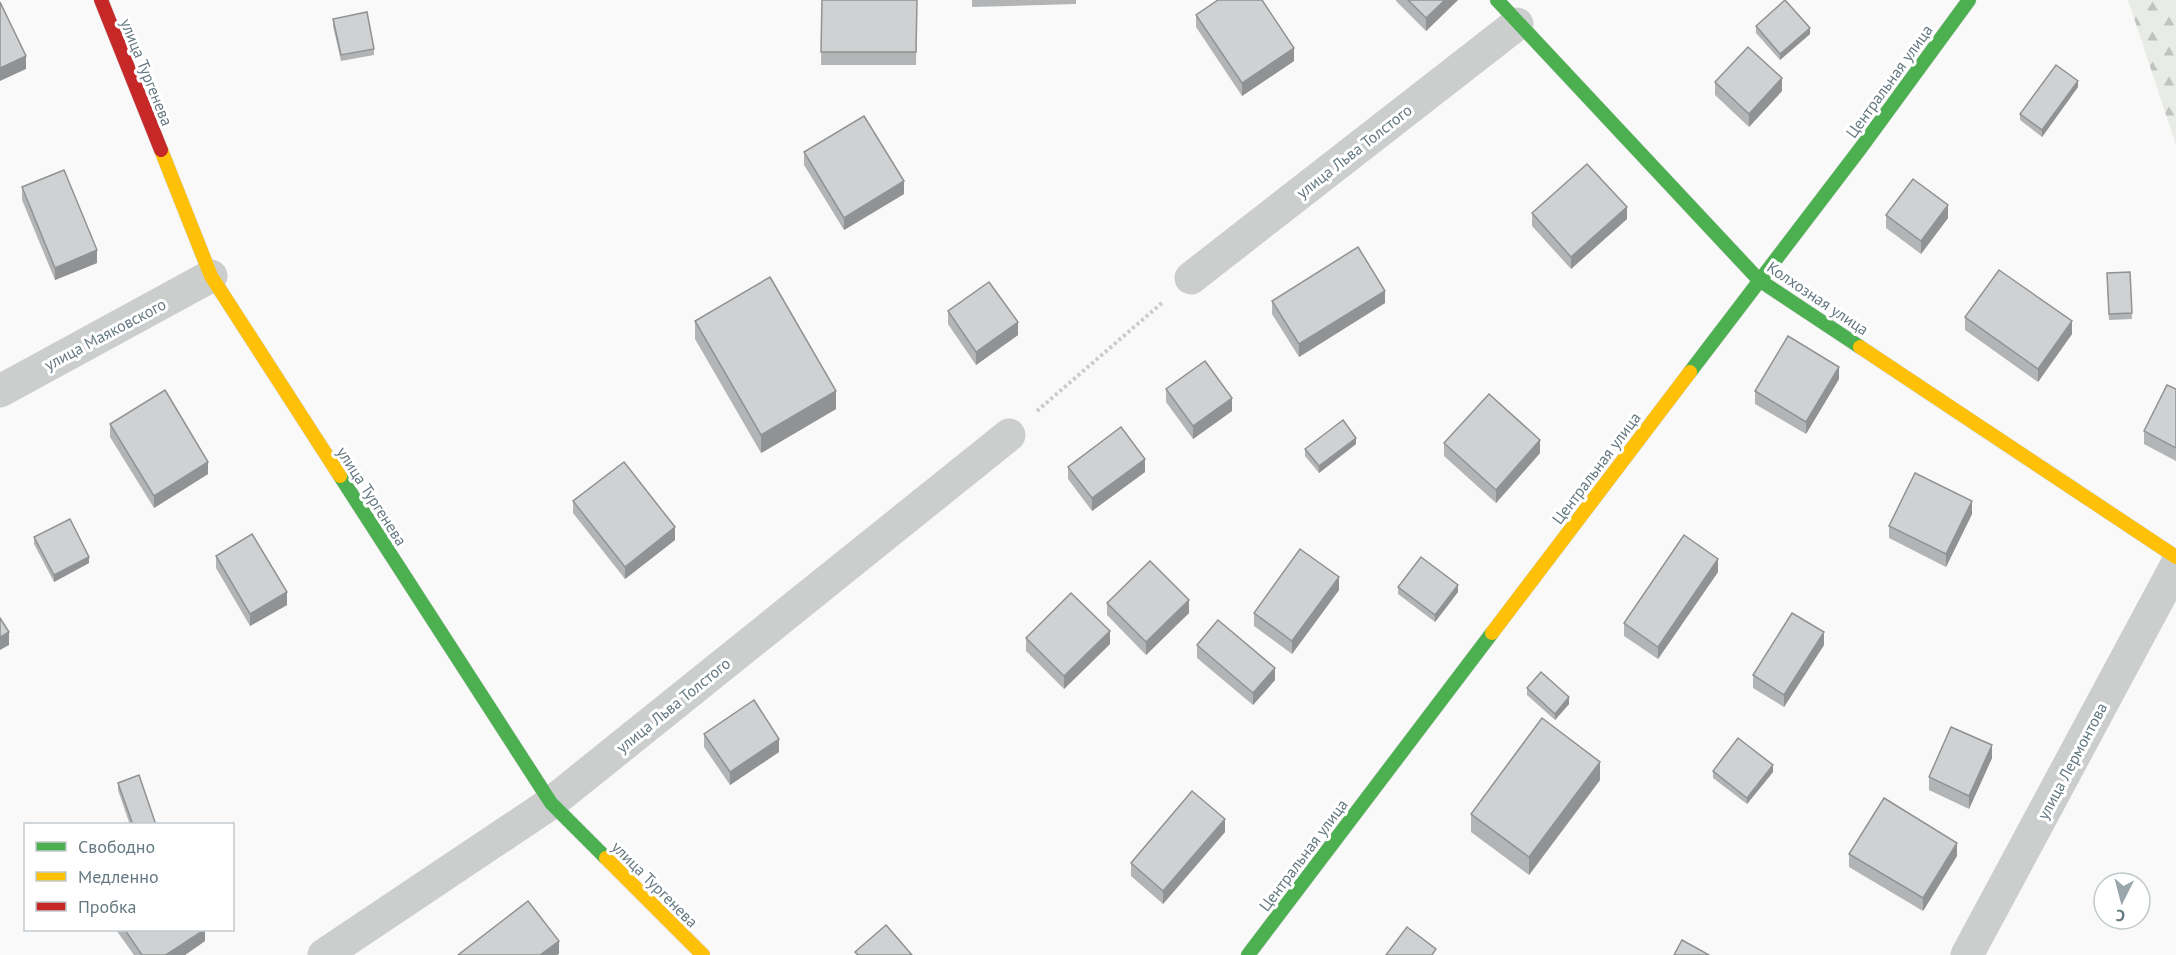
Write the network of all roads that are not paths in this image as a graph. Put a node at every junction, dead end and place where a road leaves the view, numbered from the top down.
1 (101, 0) edge
2 (1969, 0) edge
3 (1507, 12) edge
4 (211, 276) junction
5 (1191, 278) road end
6 (1759, 280) junction
7 (0, 391) edge
8 (1009, 435) road end
9 (2176, 557) edge
10 (2176, 566) edge
11 (551, 803) junction
12 (324, 955) edge
13 (703, 955) edge
14 (1248, 955) edge
15 (1967, 955) edge

1 - 4 street, улица Тургенева
2 - 6 street, Центральная улица
3 - 5 street, улица Льва Толстого
3 - 6 street, Колхозная улица
4 - 7 street, улица Маяковского
4 - 11 street, улица Тургенева
6 - 9 street, Колхозная улица
6 - 14 street, Центральная улица
8 - 11 street, улица Льва Толстого
10 - 15 street, улица Лермонтова
11 - 12 street, улица Льва Толстого
11 - 13 street, улица Тургенева

